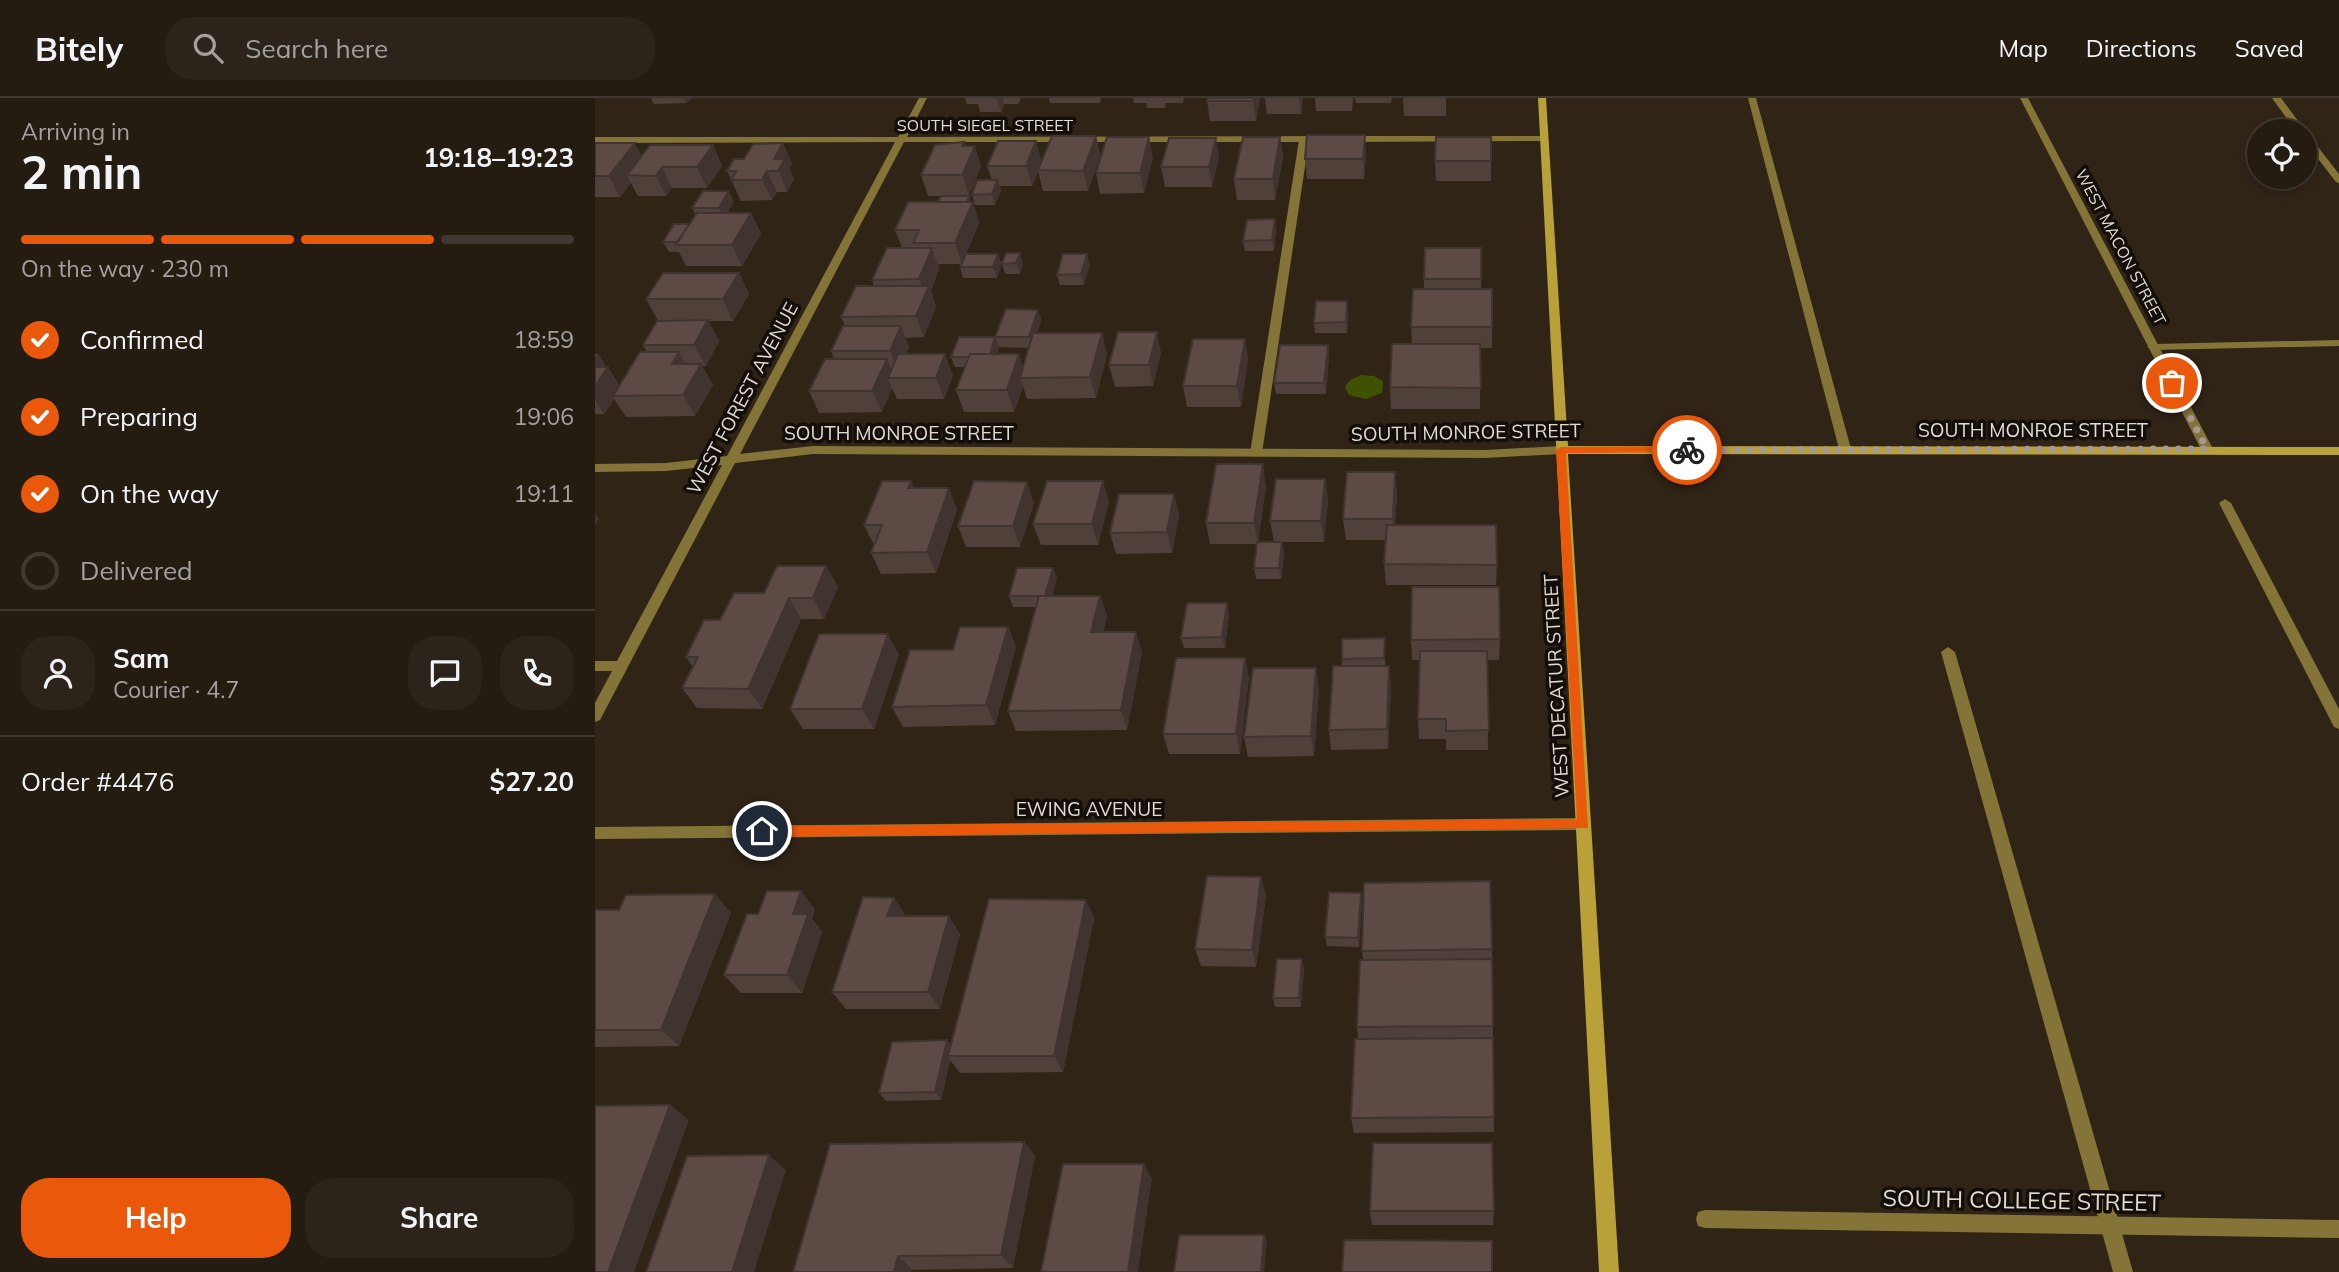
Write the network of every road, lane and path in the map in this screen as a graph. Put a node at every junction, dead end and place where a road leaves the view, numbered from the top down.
1 (923, 98) edge
2 (1542, 98) edge
3 (1752, 98) edge
4 (2024, 98) edge
5 (2276, 98) edge
6 (2292, 119) edge
7 (1304, 139) junction
8 (1544, 139) junction
9 (595, 141) edge
10 (900, 141) junction
11 (2317, 152) edge
12 (2339, 180) edge
13 (2339, 344) edge
14 (2153, 346) junction
15 (1845, 449) junction
16 (2207, 449) junction
17 (1561, 450) junction
18 (2339, 451) edge
19 (1256, 453) junction
20 (730, 458) junction
21 (595, 468) edge
22 (2225, 503) dead end
23 (1948, 652) dead end
24 (595, 666) edge
25 (621, 666) junction
26 (595, 716) edge
27 (2339, 723) edge
28 (1583, 824) junction
29 (595, 833) edge
30 (1705, 1219) dead end
31 (2109, 1225) junction
32 (2339, 1229) edge
33 (1609, 1272) edge
34 (2123, 1272) edge

1 - 10 street, WEST FOREST AVENUE
2 - 8 street, WEST DECATUR STREET
3 - 15 street
4 - 14 street, WEST MACON STREET
5 - 6 street
7 - 8 street, SOUTH SIEGEL STREET
7 - 10 street, SOUTH SIEGEL STREET
7 - 19 street
8 - 17 street, WEST DECATUR STREET
9 - 10 street, SOUTH SIEGEL STREET
10 - 20 street, WEST FOREST AVENUE
11 - 12 street
13 - 14 street
14 - 16 street, WEST MACON STREET
15 - 16 street, SOUTH MONROE STREET
15 - 17 street, SOUTH MONROE STREET
16 - 18 street, SOUTH MONROE STREET
17 - 19 street, SOUTH MONROE STREET
17 - 28 street, WEST DECATUR STREET
19 - 20 street, SOUTH MONROE STREET
20 - 21 street, SOUTH MONROE STREET
20 - 25 street, WEST FOREST AVENUE
22 - 27 street
23 - 31 street
24 - 25 street
25 - 26 street, WEST FOREST AVENUE
28 - 29 street, EWING AVENUE
28 - 33 street, WEST DECATUR STREET
30 - 31 street, SOUTH COLLEGE STREET
31 - 32 street, SOUTH COLLEGE STREET
31 - 34 street

